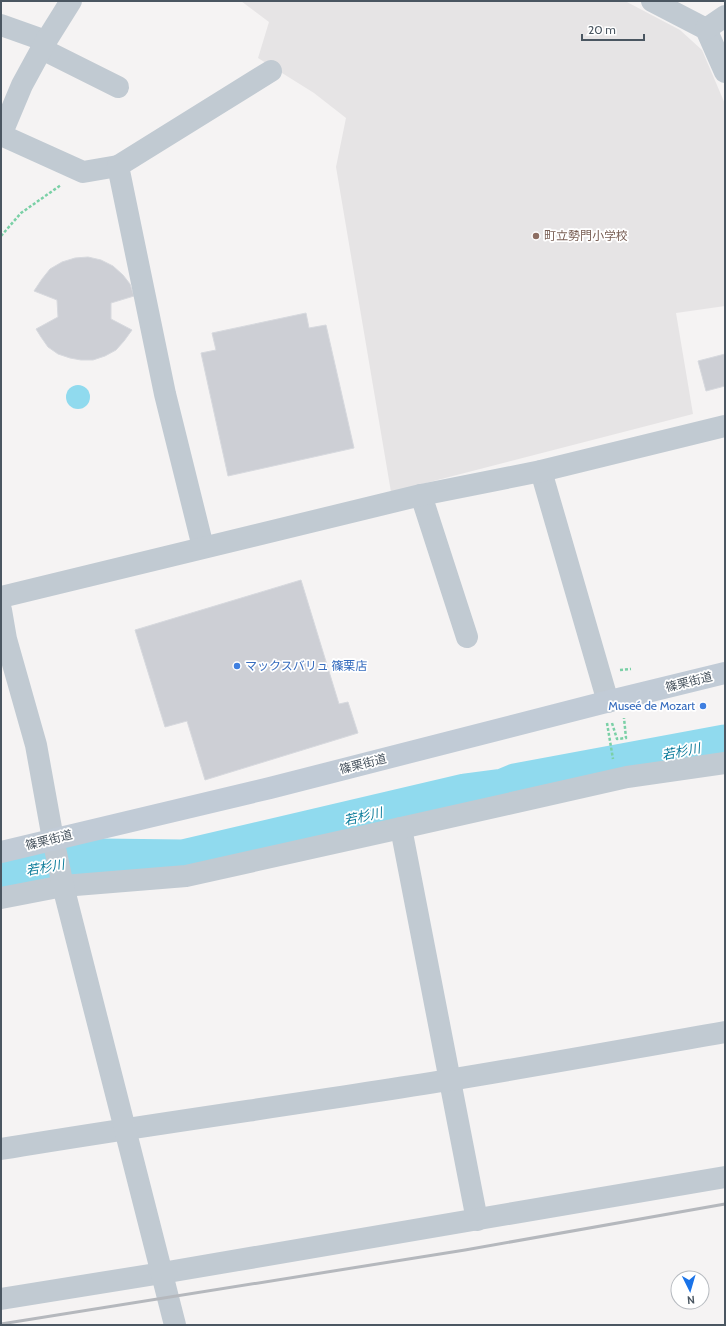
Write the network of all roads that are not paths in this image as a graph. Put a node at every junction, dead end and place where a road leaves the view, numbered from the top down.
1 (71, 1) edge
2 (652, 1) edge
3 (725, 16) edge
4 (1, 25) edge
5 (706, 29) junction
6 (44, 45) junction
7 (271, 72) dead end
8 (725, 72) edge
9 (118, 87) dead end
10 (1, 135) edge
11 (118, 166) junction
12 (725, 426) edge
13 (541, 471) junction
14 (421, 495) junction
15 (203, 547) junction
16 (1, 597) edge
17 (1, 610) edge
18 (467, 637) dead end
19 (3, 639) edge
20 (725, 672) edge
21 (607, 709) junction
22 (725, 763) edge
23 (401, 828) junction
24 (1, 852) edge
25 (58, 863) junction
26 (1, 898) edge
27 (725, 1032) edge
28 (450, 1079) junction
29 (124, 1128) junction
30 (1, 1149) edge
31 (725, 1177) edge
32 (476, 1220) junction
33 (162, 1273) junction
34 (1, 1299) edge
35 (175, 1325) edge

1 - 6 street
2 - 5 street
3 - 5 street
4 - 6 street
5 - 8 street
6 - 9 street
6 - 10 street
7 - 11 street
10 - 11 street
11 - 15 street
12 - 13 street
13 - 14 street
13 - 21 street
14 - 15 street
14 - 18 street
15 - 16 street
17 - 19 street
19 - 25 street
20 - 21 main road, 篠栗街道
21 - 25 main road, 篠栗街道
22 - 23 street
23 - 25 street
23 - 28 street
24 - 25 main road, 篠栗街道
25 - 26 street
25 - 29 street
27 - 28 street
28 - 29 street
28 - 32 street
29 - 30 street
29 - 33 street
31 - 32 street
32 - 33 street
33 - 34 street
33 - 35 street

